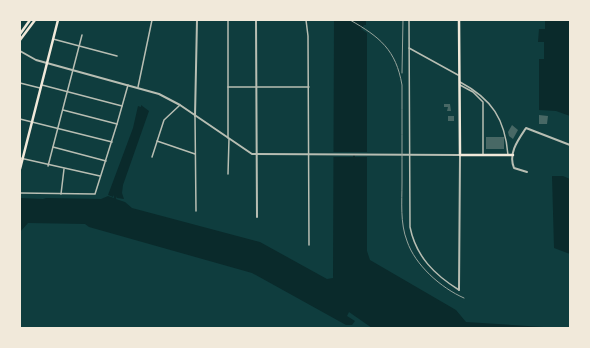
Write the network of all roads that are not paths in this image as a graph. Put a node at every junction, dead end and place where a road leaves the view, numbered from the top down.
1 (30, 20) edge
2 (35, 20) edge
3 (58, 20) edge
4 (152, 20) edge
5 (197, 20) edge
6 (228, 20) edge
7 (256, 20) edge
8 (306, 20) edge
9 (409, 20) edge
10 (459, 20) edge
11 (20, 34) edge
12 (82, 35) dead end
13 (53, 39) junction
14 (20, 40) edge
15 (79, 46) junction
16 (409, 48) junction
17 (20, 51) edge
18 (118, 56) dead end
19 (47, 63) junction
20 (73, 70) junction
21 (459, 75) junction
22 (20, 83) edge
23 (459, 83) junction
24 (128, 85) junction
25 (42, 87) junction
26 (138, 87) junction
27 (228, 87) junction
28 (256, 87) junction
29 (309, 87) junction
30 (67, 92) junction
31 (180, 105) junction
32 (122, 106) junction
33 (63, 110) junction
34 (195, 116) junction
35 (20, 119) edge
36 (32, 122) junction
37 (117, 124) junction
38 (58, 128) junction
39 (228, 138) junction
40 (157, 141) junction
41 (112, 142) junction
42 (570, 145) edge
43 (53, 147) junction
44 (196, 154) junction
45 (257, 155) junction
46 (309, 155) junction
47 (409, 155) junction
48 (460, 155) junction
49 (483, 155) junction
50 (508, 155) junction
51 (513, 155) junction
52 (152, 157) dead end
53 (21, 158) edge
54 (106, 161) junction
55 (48, 166) junction
56 (20, 169) edge
57 (64, 169) junction
58 (527, 172) dead end
59 (228, 174) dead end
60 (100, 176) junction
61 (20, 193) edge
62 (61, 194) junction
63 (196, 211) dead end
64 (257, 217) dead end
65 (309, 245) dead end
66 (459, 290) joint

1 - 11 main road
2 - 14 main road
3 - 13 main road
4 - 26 street
5 - 34 street
6 - 27 street
7 - 28 street
8 - 29 street
9 - 16 street
10 - 21 main road
12 - 15 street
13 - 15 street
13 - 19 main road
15 - 18 street
15 - 20 street
16 - 21 street
16 - 47 street
17 - 19 street
19 - 20 street
19 - 25 main road
20 - 24 street
20 - 30 street
21 - 23 main road
22 - 25 street
23 - 48 main road
23 - 49 street
23 - 50 street
24 - 26 street
24 - 32 street
25 - 30 street
25 - 36 main road
26 - 31 street
27 - 28 street
27 - 39 street
28 - 29 street
28 - 45 street
29 - 46 street
30 - 32 street
30 - 33 street
31 - 34 street
31 - 40 street
32 - 37 street
33 - 37 street
33 - 38 street
34 - 39 street
34 - 44 street
35 - 36 street
36 - 38 street
36 - 53 main road
37 - 41 street
38 - 41 street
38 - 43 street
39 - 45 street
39 - 59 street
40 - 44 street
40 - 52 street
41 - 54 street
42 - 51 street
43 - 54 street
43 - 55 street
44 - 63 street
45 - 46 street
45 - 64 street
46 - 47 street
46 - 65 street
47 - 48 street
47 - 66 street
48 - 49 main road
48 - 66 street
49 - 50 main road
50 - 51 main road
51 - 58 street
53 - 55 street
53 - 56 main road
54 - 60 street
55 - 57 street
57 - 60 street
57 - 62 street
60 - 62 street
61 - 62 street

